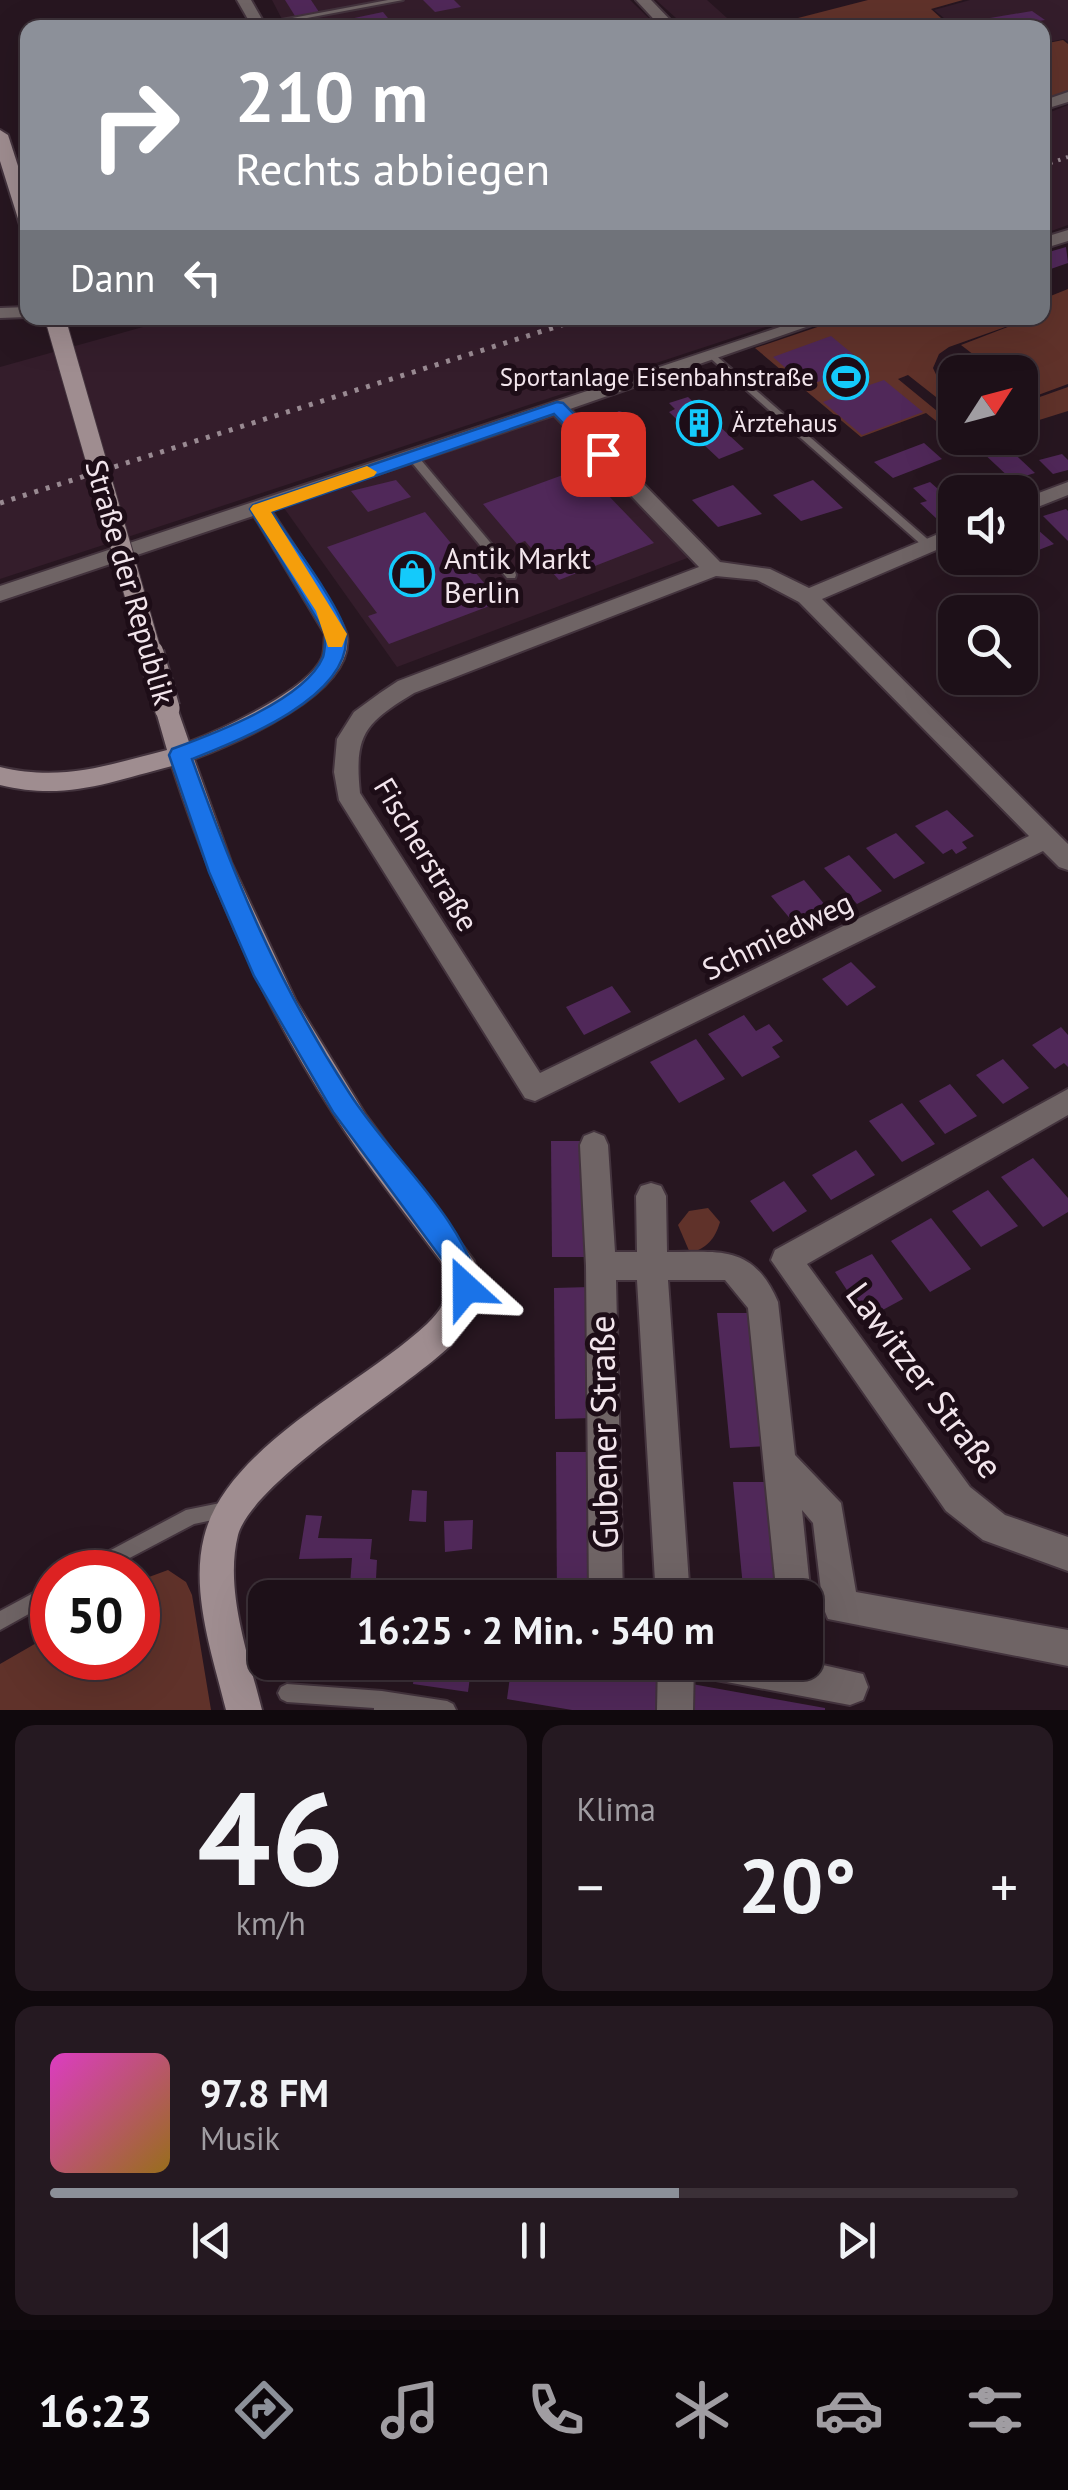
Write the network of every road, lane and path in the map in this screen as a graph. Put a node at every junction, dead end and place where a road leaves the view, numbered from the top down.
1 (322, 0) edge
2 (400, 0) edge
3 (642, 0) edge
4 (330, 12) junction
5 (289, 20) edge
6 (663, 20) edge
7 (5, 135) edge
8 (14, 180) edge
9 (57, 325) edge
10 (803, 325) edge
11 (712, 355) junction
12 (557, 407) junction
13 (412, 456) junction
14 (1068, 488) edge
15 (1038, 500) edge
16 (260, 509) junction
17 (938, 542) edge
18 (928, 546) junction
19 (714, 568) junction
20 (511, 574) dead end
21 (0, 594) edge
22 (806, 596) junction
23 (180, 755) junction
24 (0, 776) edge
25 (1047, 838) junction
26 (1068, 860) edge
27 (535, 1089) joint
28 (1068, 1101) edge
29 (594, 1145) dead end
30 (651, 1196) dead end
31 (600, 1266) junction
32 (652, 1269) junction
33 (780, 1463) junction
34 (232, 1508) junction
35 (128, 1550) edge
36 (1068, 1554) edge
37 (606, 1580) edge
38 (672, 1580) edge
39 (792, 1580) edge
40 (30, 1605) edge
41 (0, 1622) edge
42 (1068, 1648) edge
43 (823, 1677) edge
44 (676, 1680) edge
45 (850, 1686) dead end
46 (287, 1693) dead end
47 (383, 1705) edge
48 (244, 1710) edge
49 (447, 1710) edge
50 (675, 1710) edge

1 - 4 lane
2 - 4 lane
3 - 6 street
4 - 5 lane
7 - 8 main road
9 - 23 main road, Straße der Republik, bridge
10 - 11 street
11 - 12 street
11 - 18 lane
12 - 13 street
12 - 19 street
13 - 16 street
13 - 20 lane
14 - 15 street
16 - 21 street
16 - 23 main road
17 - 18 street
18 - 22 street
19 - 22 street
19 - 27 street, Fischerstraße
22 - 25 street
23 - 24 main road
23 - 34 main road, Straße der Republik
25 - 26 street
25 - 27 street, Schmiedweg
28 - 36 street, Lawitzer Straße
29 - 31 street, Gubener Straße
30 - 32 street, Gubener Straße
31 - 32 street
31 - 37 street, Gubener Straße
32 - 33 street
32 - 38 street, Gubener Straße
33 - 39 street
33 - 42 street
34 - 35 lane
34 - 48 main road
40 - 41 lane
43 - 45 street
44 - 50 street
46 - 47 lane
47 - 49 lane

